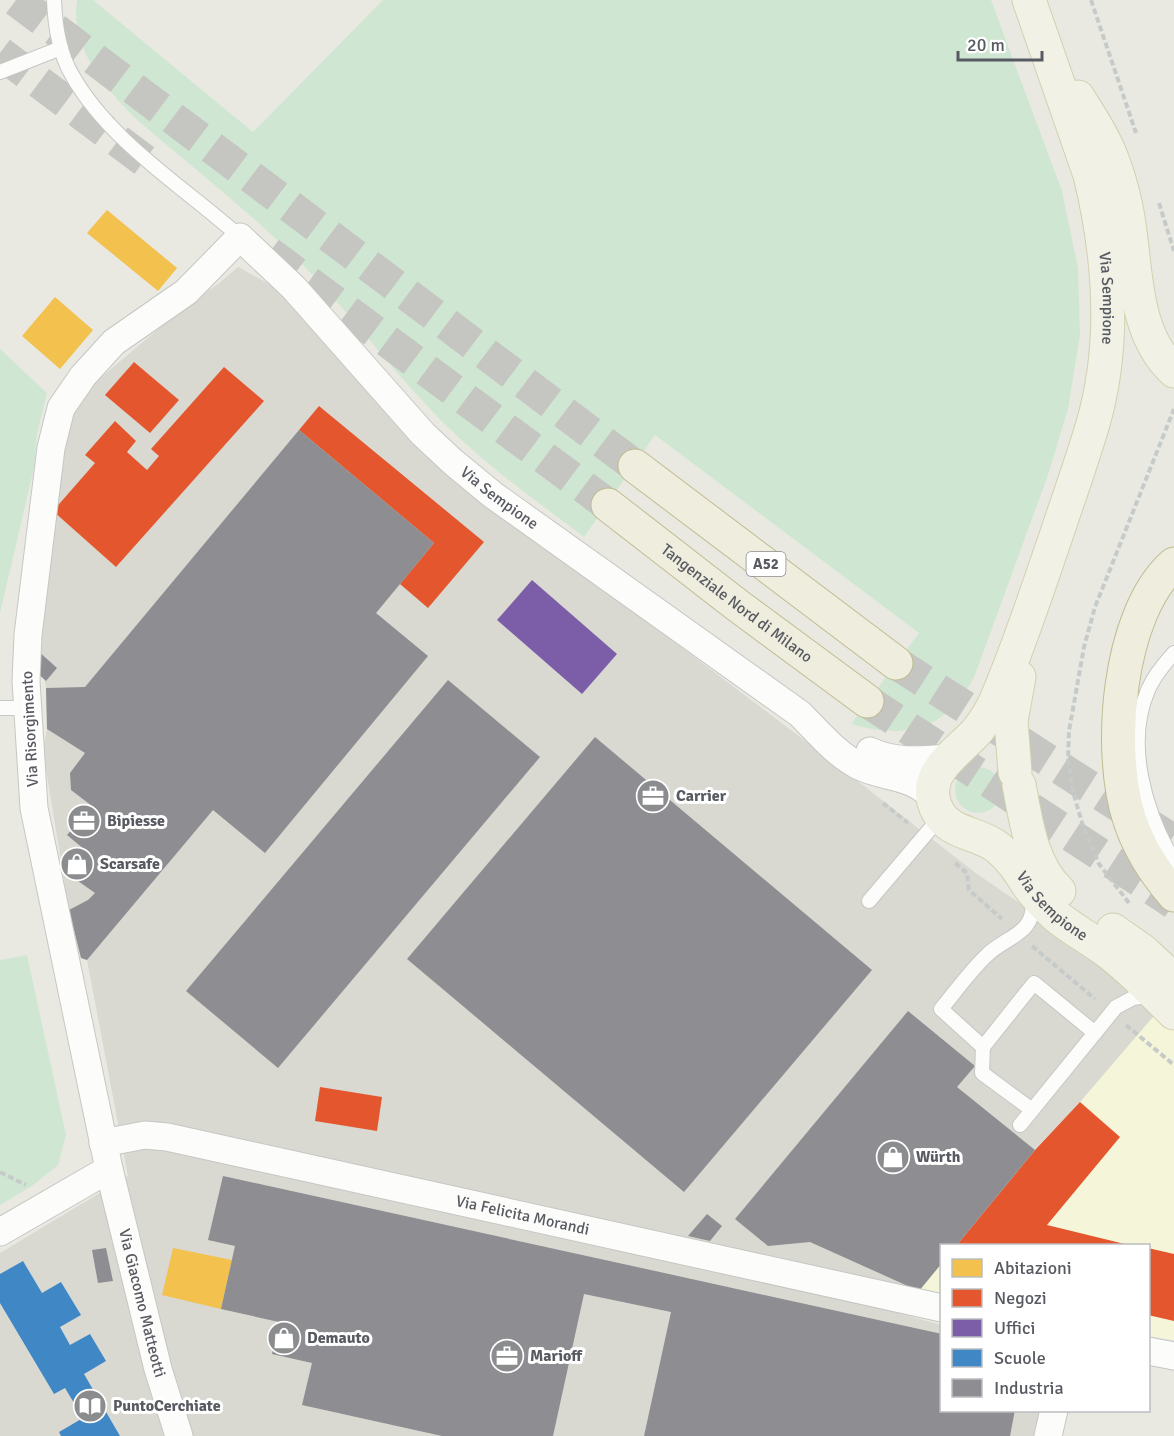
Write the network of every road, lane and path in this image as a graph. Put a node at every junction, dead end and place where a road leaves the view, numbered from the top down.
1 (54, 0) edge
2 (1029, 0) edge
3 (1044, 41) junction
4 (61, 48) junction
5 (0, 72) edge
6 (240, 237) junction
7 (1174, 371) edge
8 (635, 466) tunnel mouth
9 (608, 505) tunnel mouth
10 (1174, 564) edge
11 (1034, 598) junction
12 (1174, 653) edge
13 (896, 663) tunnel mouth
14 (867, 701) tunnel mouth
15 (0, 708) edge
16 (29, 708) junction
17 (800, 714) junction
18 (952, 755) junction
19 (1017, 778) junction
20 (942, 818) junction
21 (1174, 862) edge
22 (1029, 886) junction
23 (1174, 896) edge
24 (869, 901) dead end
25 (1168, 996) edge
26 (1095, 1033) junction
27 (983, 1047) junction
28 (1032, 1110) junction
29 (1020, 1125) dead end
30 (106, 1156) junction
31 (0, 1232) edge
32 (940, 1308) edge
33 (1150, 1351) edge
34 (1174, 1356) edge
35 (1054, 1412) edge
36 (179, 1436) edge
37 (1048, 1436) edge

1 - 4 lane
2 - 3 main road, Via Sempione
3 - 7 main road
3 - 11 main road, Via Sempione
4 - 5 lane
4 - 6 lane
6 - 16 street, Via Risorgimento
6 - 17 street, Via Sempione
8 - 13 highway, A52
9 - 14 highway, Tangenziale Nord di Milano
10 - 23 highway
11 - 18 main road, Via Sempione
11 - 19 main road, Via Sempione
12 - 21 lane
15 - 16 lane
16 - 30 street, Via Risorgimento
17 - 18 street, Via Sempione
17 - 20 street, Via Sempione
18 - 19 main road
18 - 20 main road, Via Sempione
19 - 20 main road
19 - 25 main road, Via Sempione
20 - 22 main road, Via Sempione
20 - 24 lane
22 - 25 main road, Via Sempione
22 - 27 lane
25 - 26 lane
26 - 27 lane
26 - 28 lane
27 - 28 lane
28 - 29 lane
30 - 31 street
30 - 32 street, Via Felicita Morandi
30 - 36 street, Via Giacomo Matteotti
33 - 34 street
35 - 37 street

